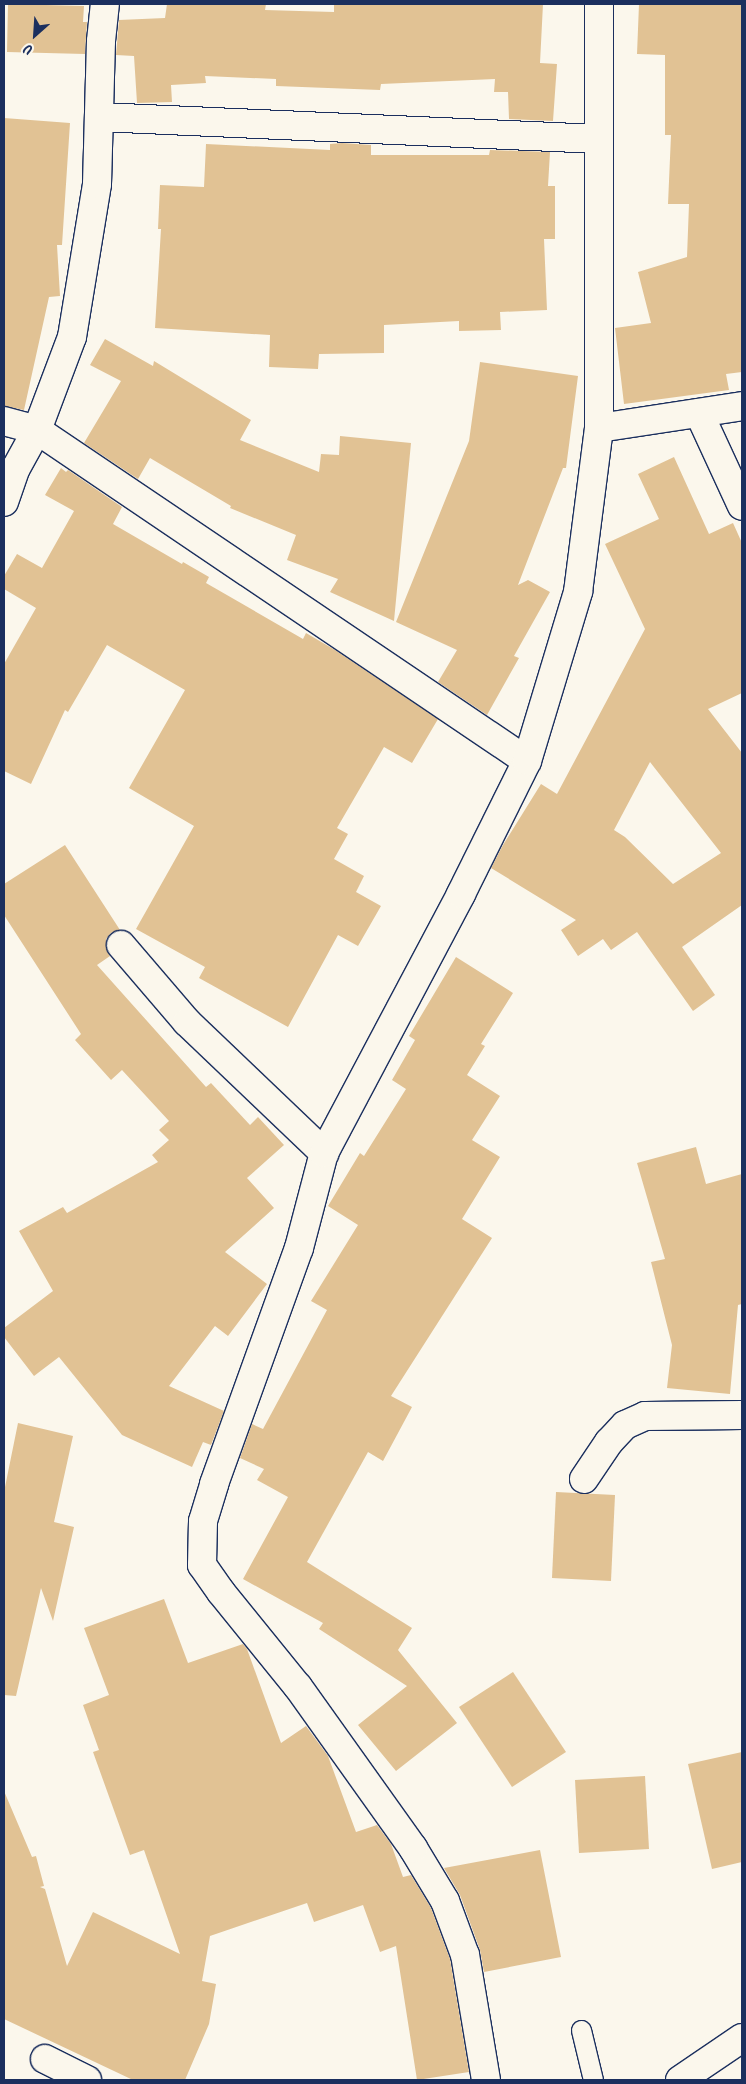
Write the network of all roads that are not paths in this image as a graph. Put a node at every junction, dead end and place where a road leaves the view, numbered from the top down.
1 (105, 4) edge
2 (599, 4) edge
3 (99, 117) junction
4 (599, 139) junction
5 (742, 406) edge
6 (699, 413) junction
7 (4, 421) edge
8 (599, 428) junction
9 (37, 430) junction
10 (4, 502) edge
11 (742, 506) edge
12 (527, 761) junction
13 (122, 945) dead end
14 (324, 1153) junction
15 (742, 1415) edge
16 (584, 1479) dead end
17 (581, 2030) dead end
18 (742, 2038) edge
19 (45, 2059) dead end
20 (87, 2080) edge
21 (486, 2080) edge
22 (593, 2080) edge
23 (680, 2080) edge

1 - 3 street
2 - 4 street
3 - 4 street
3 - 9 street
4 - 8 street
5 - 6 street
6 - 8 street
6 - 11 street
7 - 9 street
8 - 12 street
9 - 10 street
9 - 12 street
12 - 14 street
13 - 14 street
14 - 21 street
15 - 16 street
17 - 22 lane
18 - 23 street
19 - 20 street

